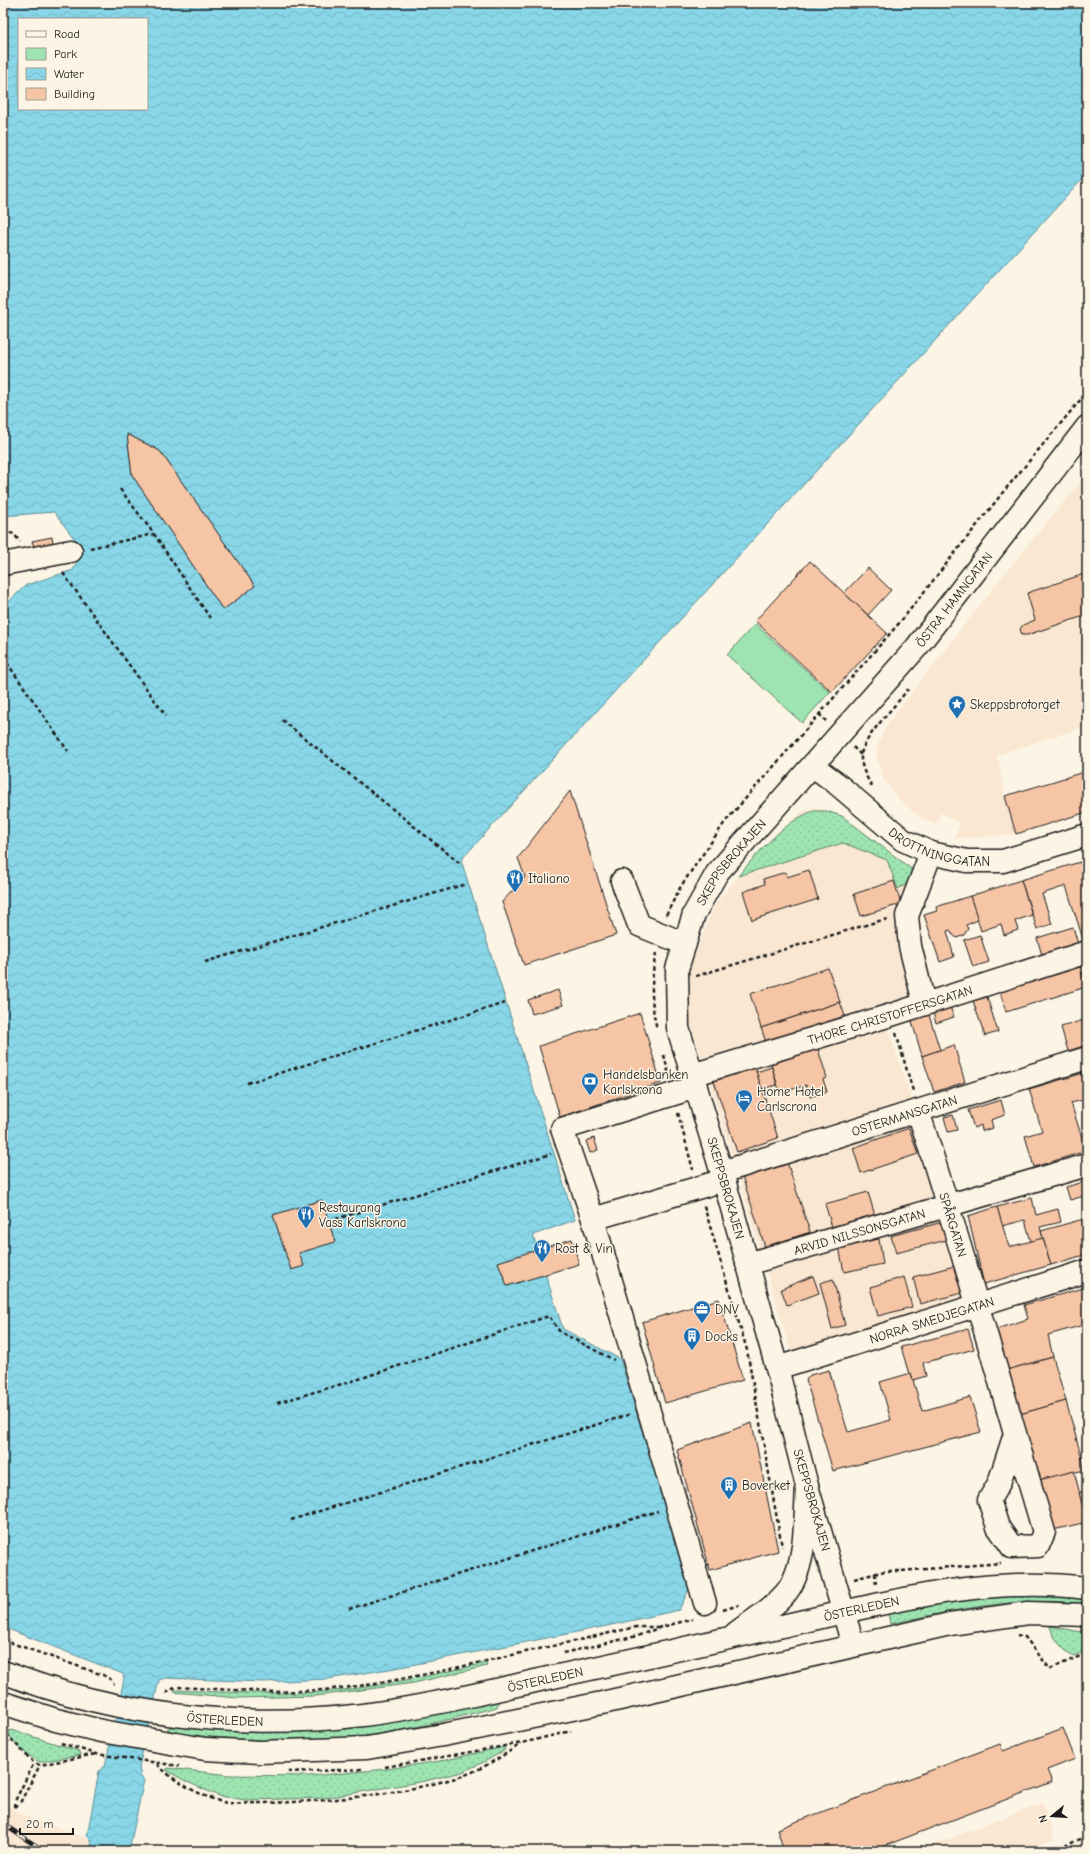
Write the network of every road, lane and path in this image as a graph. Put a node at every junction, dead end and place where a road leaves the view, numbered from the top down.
1 (1087, 392) edge
2 (1087, 427) edge
3 (120, 489) dead end
4 (154, 534) junction
5 (79, 550) joint
6 (3, 564) edge
7 (63, 573) dead end
8 (210, 618) dead end
9 (3, 657) edge
10 (909, 687) dead end
11 (166, 716) dead end
12 (282, 720) dead end
13 (68, 752) dead end
14 (813, 766) junction
15 (873, 788) dead end
16 (1087, 835) edge
17 (931, 853) junction
18 (462, 865) dead end
19 (622, 881) dead end
20 (466, 884) dead end
21 (907, 916) junction
22 (659, 932) junction
23 (685, 944) junction
24 (1087, 952) edge
25 (205, 962) dead end
26 (677, 982) junction
27 (505, 1003) dead end
28 (924, 1003) junction
29 (891, 1015) junction
30 (659, 1035) dead end
31 (662, 1050) dead end
32 (1087, 1058) edge
33 (694, 1081) junction
34 (247, 1083) dead end
35 (674, 1094) junction
36 (918, 1111) junction
37 (553, 1154) dead end
38 (1087, 1165) edge
39 (723, 1176) junction
40 (698, 1188) junction
41 (949, 1207) junction
42 (593, 1219) junction
43 (329, 1221) dead end
44 (747, 1264) junction
45 (1087, 1271) edge
46 (977, 1306) junction
47 (614, 1360) dead end
48 (777, 1368) junction
49 (277, 1403) dead end
50 (635, 1413) dead end
51 (1015, 1434) dead end
52 (808, 1486) junction
53 (666, 1509) dead end
54 (290, 1520) dead end
55 (782, 1552) dead end
56 (1006, 1562) dead end
57 (836, 1583) junction
58 (1087, 1588) edge
59 (743, 1604) dead end
60 (349, 1609) dead end
61 (706, 1611) junction
62 (844, 1612) junction
63 (1087, 1615) edge
64 (661, 1627) junction
65 (1010, 1633) dead end
66 (729, 1638) junction
67 (3, 1640) edge
68 (853, 1645) junction
69 (1087, 1653) edge
70 (560, 1654) dead end
71 (3, 1672) edge
72 (111, 1694) junction
73 (3, 1702) edge
74 (169, 1704) junction
75 (3, 1728) edge
76 (576, 1730) dead end
77 (34, 1764) junction
78 (40, 1765) junction
79 (1087, 1836) edge
80 (1058, 1849) dead end

1 - 22 path
2 - 14 street, ÖSTRA HAMNGATAN
3 - 4 path
4 - 5 path
4 - 8 path
5 - 6 street
7 - 11 path
9 - 13 path
10 - 15 path
12 - 18 path
14 - 17 street, DROTTNINGGATAN
14 - 23 street, SKEPPSBROKAJEN
16 - 17 street, DROTTNINGGATAN
17 - 21 street
19 - 22 street
20 - 25 path
21 - 26 path
21 - 28 street
22 - 23 street
22 - 30 path
23 - 26 street, SKEPPSBROKAJEN
24 - 28 street, THORE CHRISTOFFERSGATAN
26 - 33 street, SKEPPSBROKAJEN
27 - 34 path
28 - 29 street, THORE CHRISTOFFERSGATAN
29 - 33 street, THORE CHRISTOFFERSGATAN
29 - 36 path
31 - 35 path
32 - 36 street, OSTERMANSGATAN
33 - 35 street, THORE CHRISTOFFERSGATAN
33 - 39 street, SKEPPSBROKAJEN
35 - 40 path
35 - 42 street, THORE CHRISTOFFERSGATAN
36 - 39 street, OSTERMANSGATAN
36 - 41 street, SPÅRGATAN
37 - 43 path
38 - 41 street, ARVID NILSSONSGATAN
39 - 40 street, OSTERMANSGATAN
39 - 44 street, SKEPPSBROKAJEN
40 - 42 street, OSTERMANSGATAN
40 - 55 path
41 - 44 street, ARVID NILSSONSGATAN
41 - 46 street, SPÅRGATAN
42 - 61 street
44 - 48 street, SKEPPSBROKAJEN
45 - 46 street, NORRA SMEDJEGATAN
46 - 48 street, NORRA SMEDJEGATAN
46 - 51 street, SPÅRGATAN
47 - 49 path
48 - 52 street, SKEPPSBROKAJEN
50 - 54 path
52 - 57 street, SKEPPSBROKAJEN
52 - 66 street
53 - 60 path
56 - 57 path
57 - 62 street, SKEPPSBROKAJEN
58 - 62 street, ÖSTERLEDEN
59 - 61 path
61 - 64 path
62 - 66 street, ÖSTERLEDEN
62 - 68 street, SKEPPSBROKAJEN
63 - 68 street
64 - 70 path
64 - 74 path
65 - 69 path
66 - 74 street, ÖSTERLEDEN
67 - 72 path
68 - 73 street
71 - 72 street, ÖSTERLEDEN
72 - 74 street, ÖSTERLEDEN
75 - 77 path
76 - 78 path
77 - 78 path
77 - 78 path
79 - 80 path

